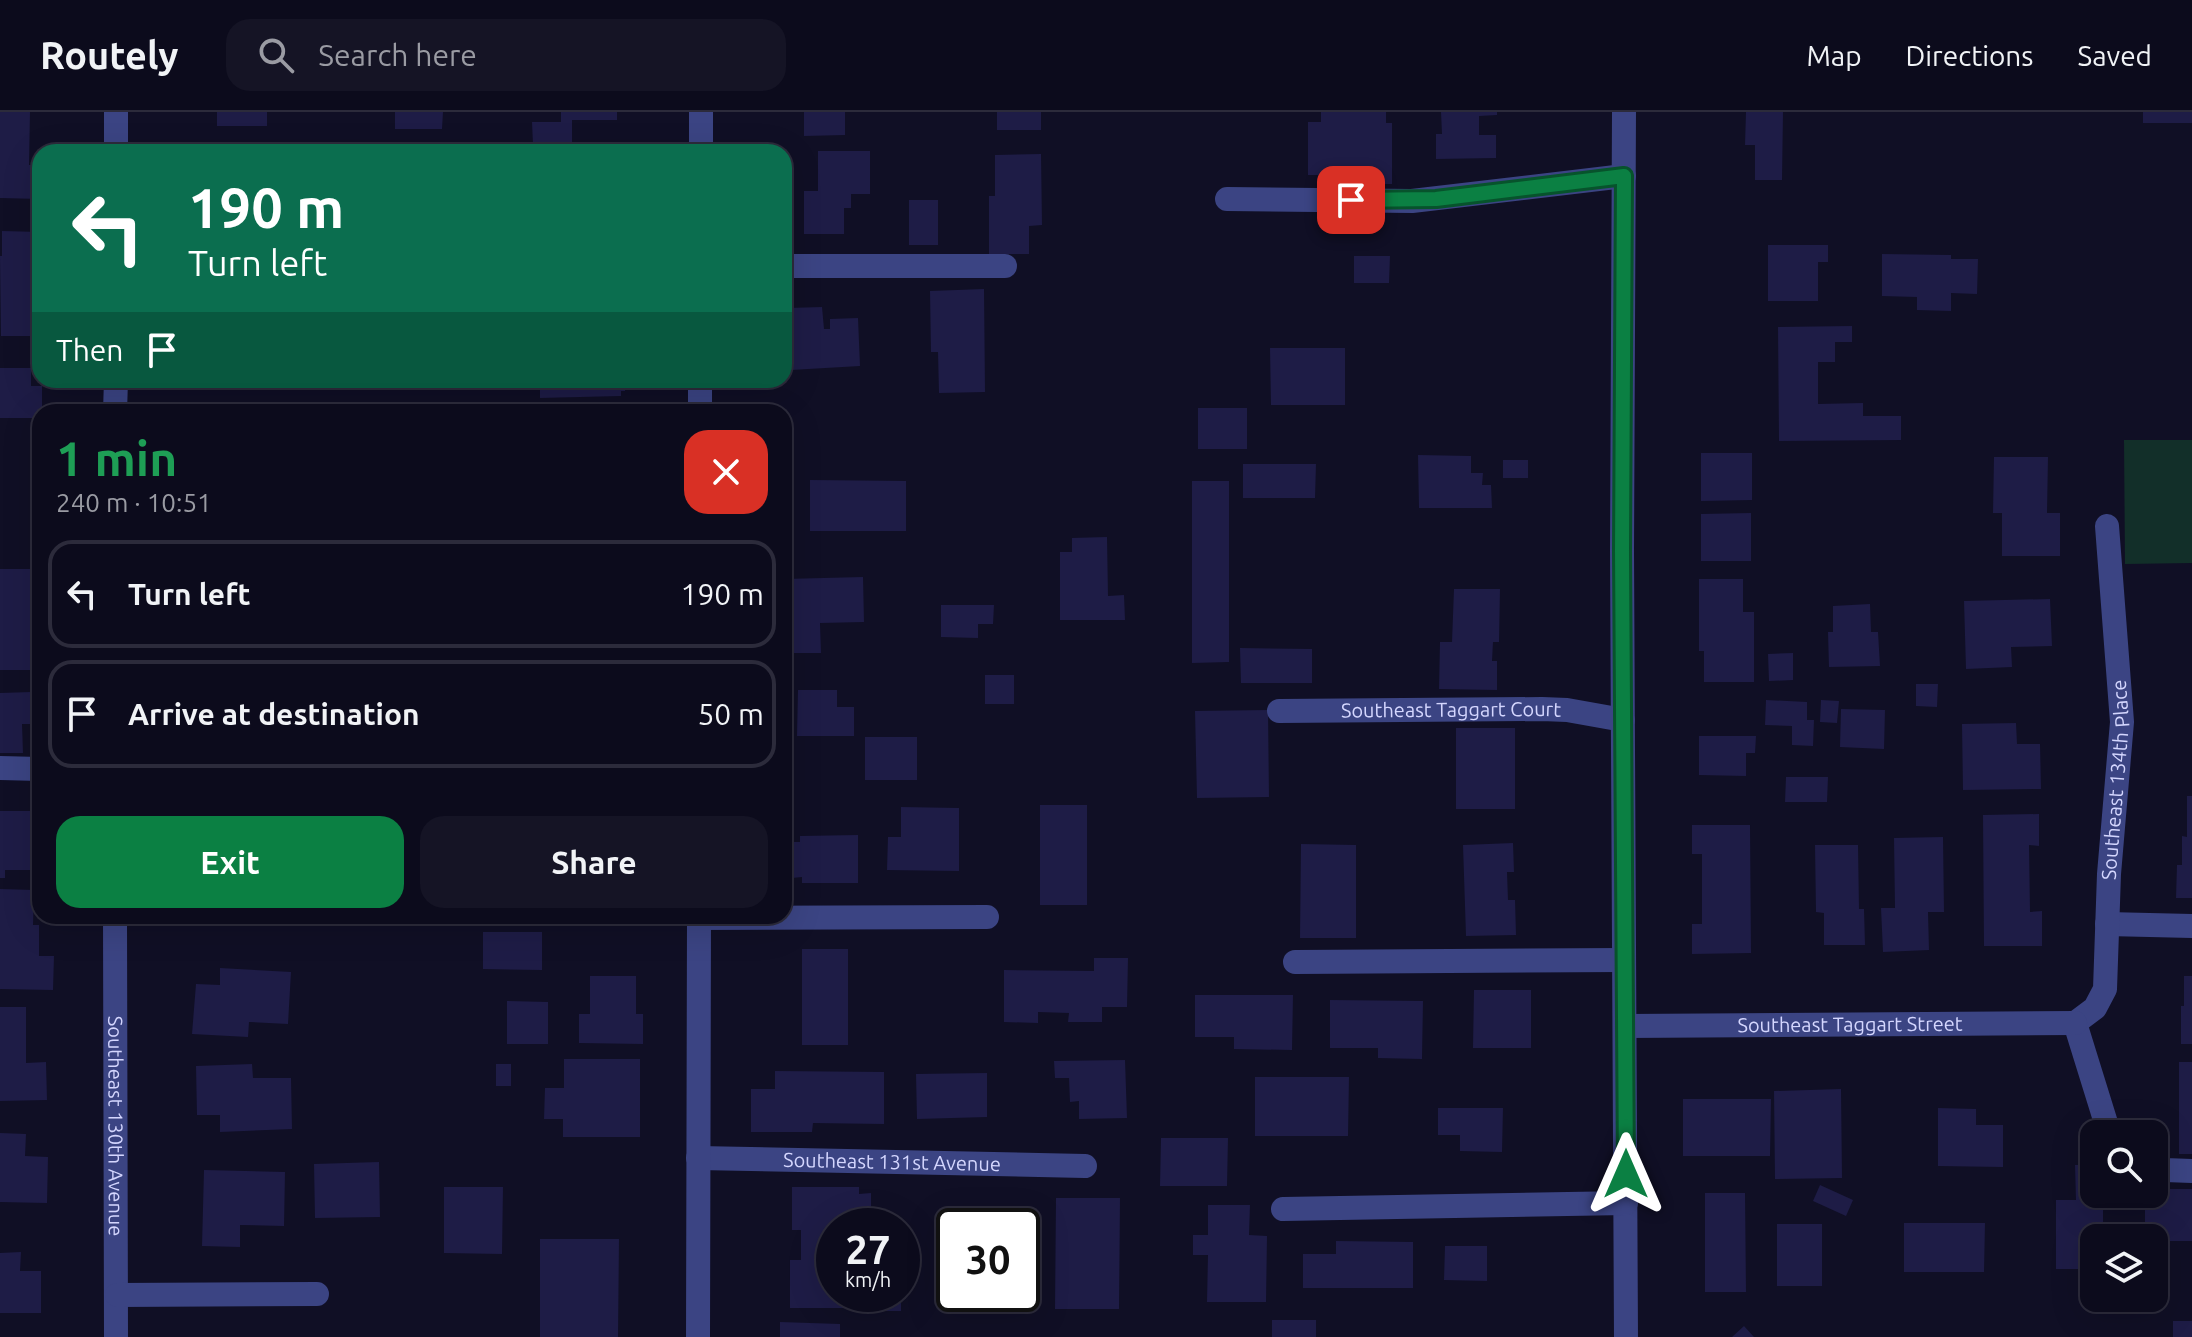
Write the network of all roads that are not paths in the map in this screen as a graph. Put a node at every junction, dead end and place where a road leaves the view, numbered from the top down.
1 (116, 112) edge
2 (701, 112) edge
3 (1624, 112) edge
4 (116, 144) edge
5 (701, 144) edge
6 (1624, 176) junction
7 (1227, 199) dead end
8 (792, 266) edge
9 (1005, 266) dead end
10 (2107, 526) dead end
11 (1279, 711) dead end
12 (1623, 720) junction
13 (0, 768) edge
14 (32, 769) edge
15 (792, 917) edge
16 (987, 917) dead end
17 (115, 924) edge
18 (699, 924) edge
19 (2107, 924) junction
20 (2192, 926) edge
21 (1624, 960) junction
22 (1295, 962) dead end
23 (2075, 1023) junction
24 (1626, 1026) junction
25 (2105, 1120) edge
26 (698, 1158) junction
27 (1085, 1166) dead end
28 (2168, 1170) edge
29 (2192, 1171) edge
30 (1626, 1203) junction
31 (1283, 1209) dead end
32 (317, 1294) dead end
33 (117, 1295) junction
34 (116, 1337) edge
35 (698, 1337) edge
36 (1626, 1337) edge

1 - 4 street
2 - 5 street
3 - 6 street
6 - 7 street
6 - 12 street
8 - 9 street
10 - 19 street, Southeast 134th Place
11 - 12 street, Southeast Taggart Court
12 - 21 street
13 - 14 street
15 - 16 street
17 - 33 street, Southeast 130th Avenue
18 - 26 street
19 - 20 street
19 - 23 street, Southeast 134th Place
21 - 22 street
21 - 24 street
23 - 24 street, Southeast Taggart Street
23 - 25 street
24 - 30 street
26 - 27 street, Southeast 131st Avenue
26 - 35 street
28 - 29 street
30 - 31 street
30 - 36 street
32 - 33 street
33 - 34 street, Southeast 130th Avenue

